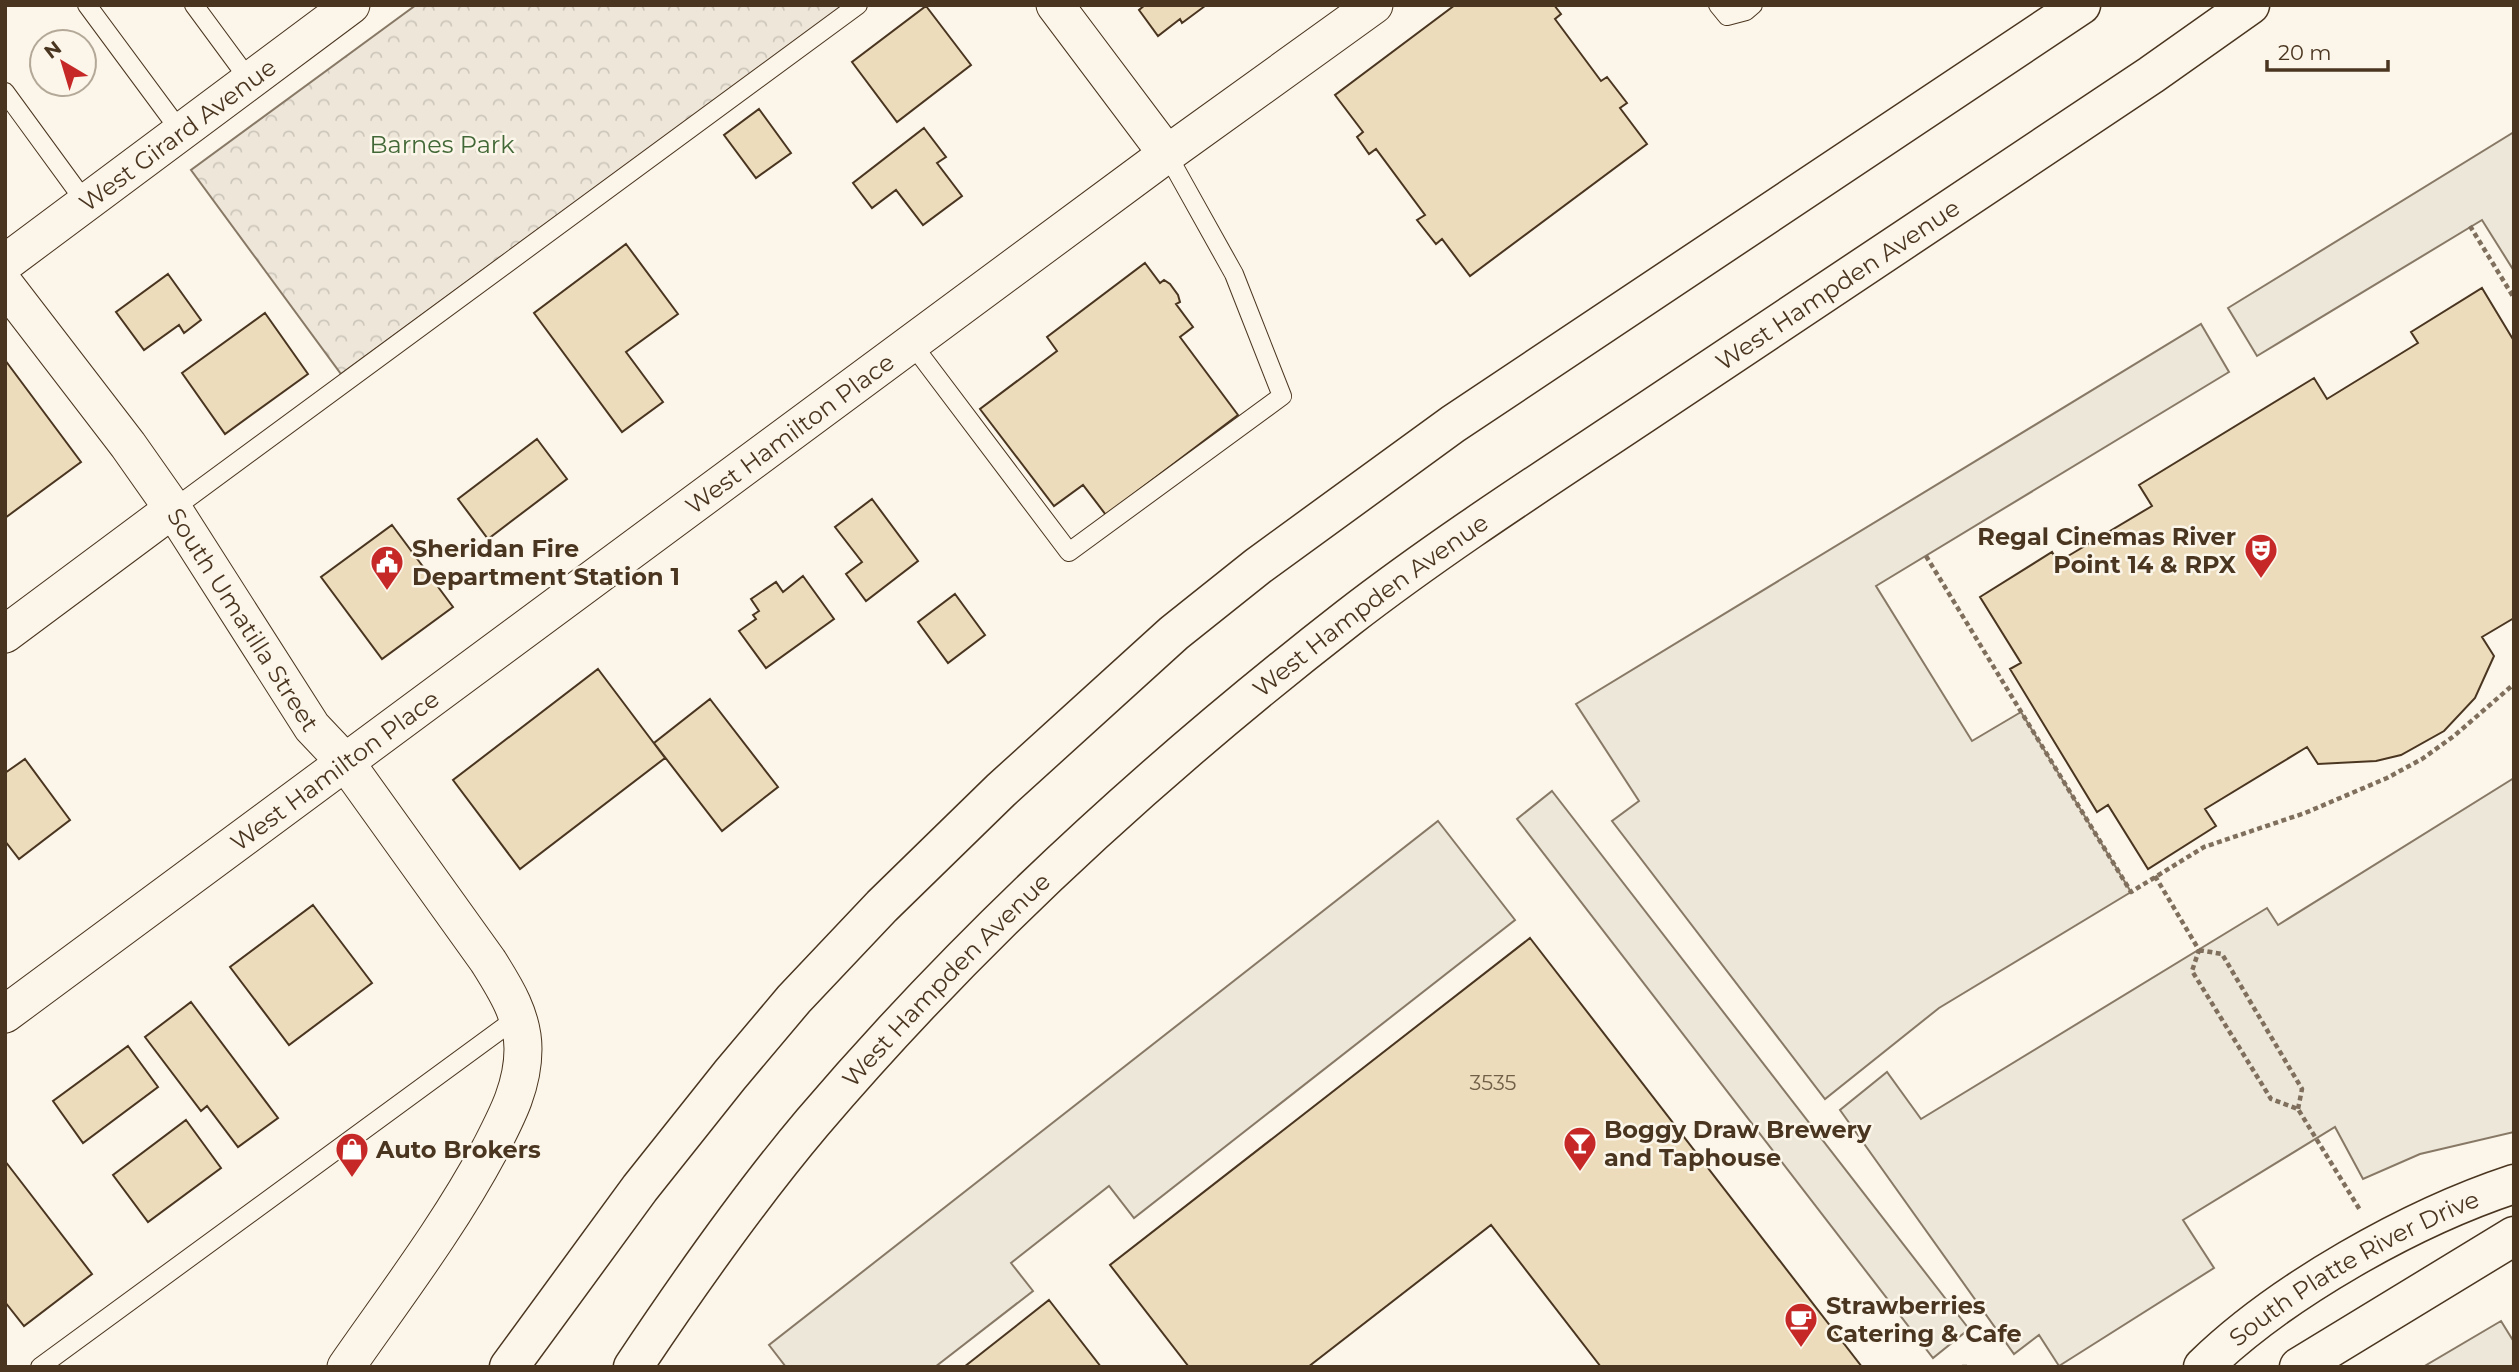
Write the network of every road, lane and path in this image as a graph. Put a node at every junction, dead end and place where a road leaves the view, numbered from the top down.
1 (87, 5) edge
2 (194, 5) edge
3 (351, 5) edge
4 (858, 5) edge
5 (1055, 5) edge
6 (1374, 5) edge
7 (1718, 5) edge
8 (1753, 5) edge
9 (2081, 5) edge
10 (2250, 5) edge
11 (250, 80) junction
12 (5, 92) edge
13 (181, 132) junction
14 (1167, 154) junction
15 (86, 203) junction
16 (2470, 226) dead end
17 (5, 263) edge
18 (5, 285) edge
19 (2514, 298) edge
20 (912, 344) junction
21 (173, 509) junction
22 (1926, 556) dead end
23 (5, 634) edge
24 (2514, 684) edge
25 (346, 763) junction
26 (2155, 876) junction
27 (2199, 950) junction
28 (5, 1014) edge
29 (518, 1017) junction
30 (2298, 1110) junction
31 (2514, 1184) edge
32 (2361, 1211) dead end
33 (2514, 1236) edge
34 (40, 1367) edge
35 (346, 1367) edge
36 (509, 1367) edge
37 (633, 1367) edge
38 (1962, 1367) edge
39 (1967, 1367) edge
40 (2203, 1367) edge
41 (2299, 1367) edge

1 - 13 lane
2 - 11 lane
3 - 11 street, West Girard Avenue
4 - 21 lane
5 - 14 street
6 - 14 street, West Hamilton Place
7 - 8 lane
9 - 36 main road
10 - 37 main road, West Hampden Avenue
11 - 13 street, West Girard Avenue
12 - 15 lane
13 - 15 street, West Girard Avenue
14 - 20 street, West Hamilton Place
14 - 20 lane
15 - 17 street, West Girard Avenue
16 - 19 path
18 - 21 street, South Umatilla Street
20 - 25 street, West Hamilton Place
21 - 23 street
21 - 25 street, South Umatilla Street
22 - 26 path
24 - 26 path
25 - 28 street, West Hamilton Place
25 - 29 street, South Umatilla Street
26 - 27 path
27 - 30 path
27 - 30 path
29 - 34 lane
29 - 35 street, South Umatilla Street
30 - 32 path
31 - 40 main road, South Platte River Drive
33 - 41 main road, South Platte River Drive
38 - 39 path

